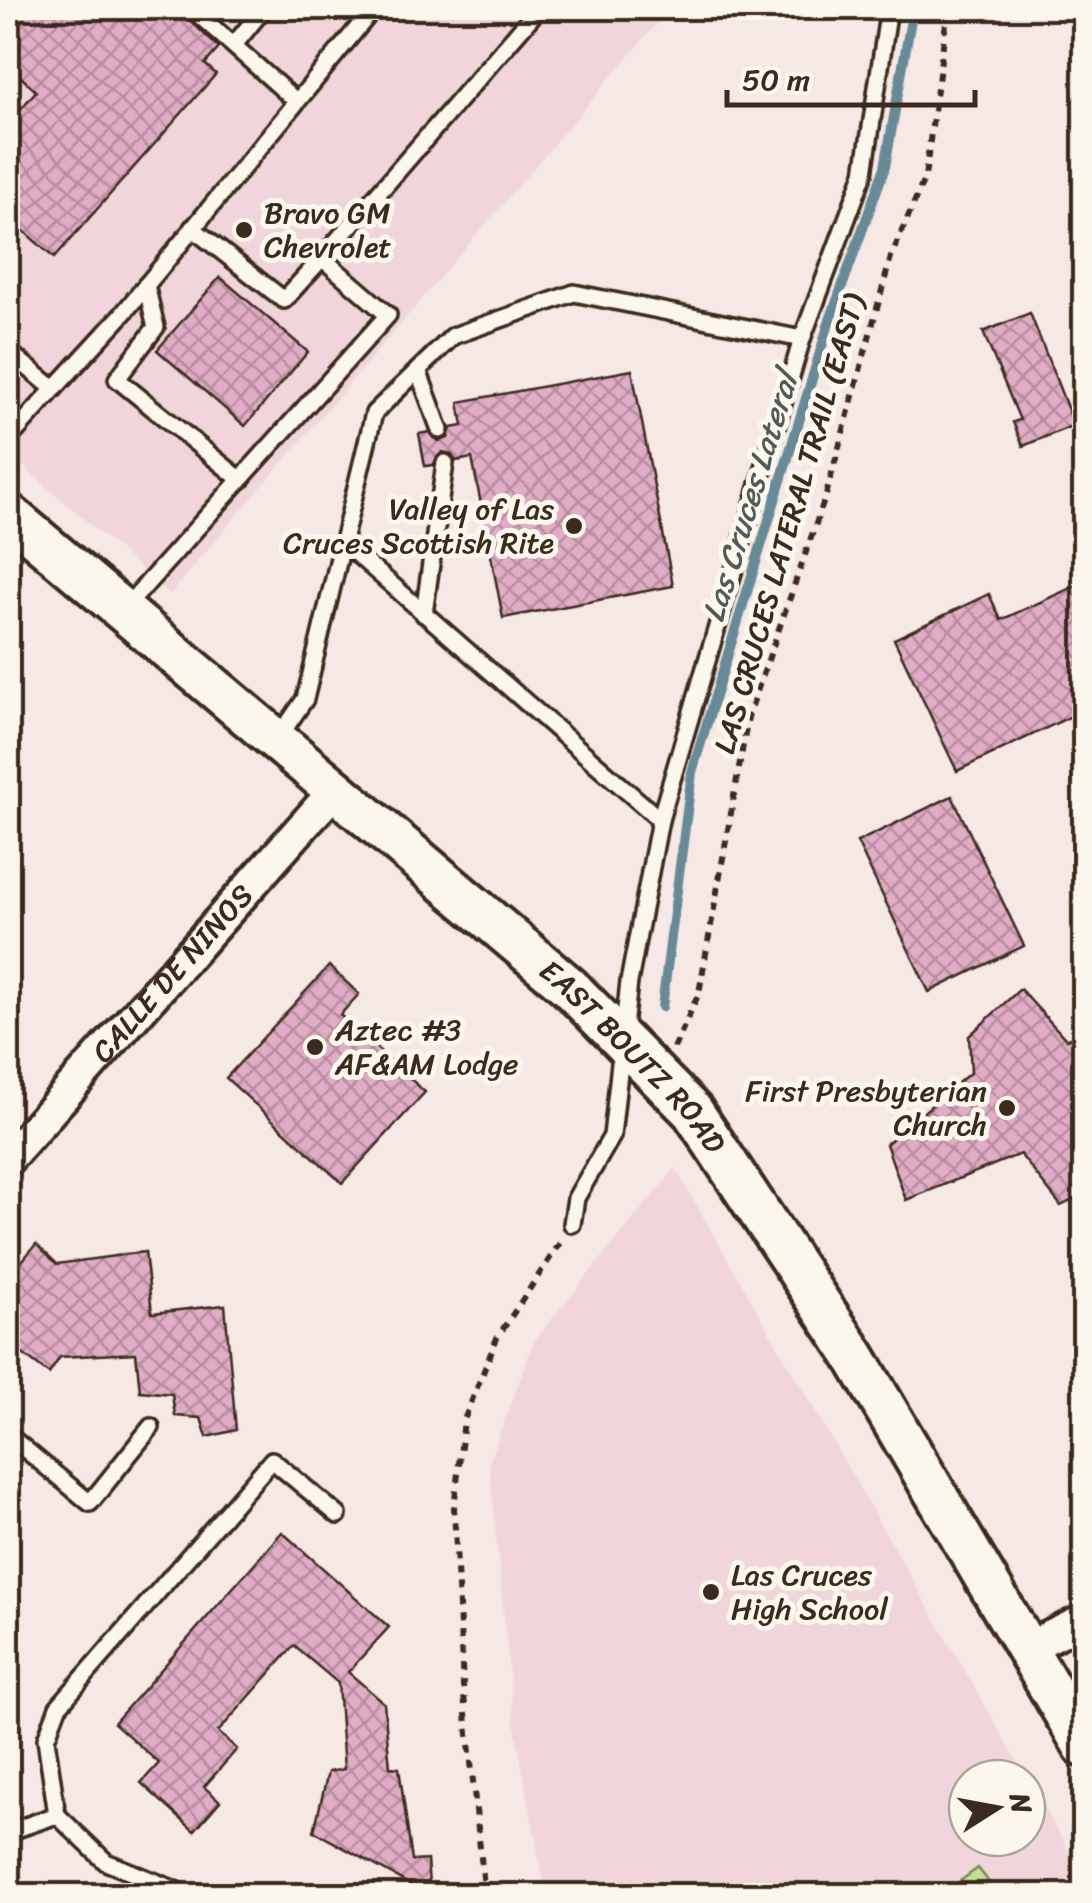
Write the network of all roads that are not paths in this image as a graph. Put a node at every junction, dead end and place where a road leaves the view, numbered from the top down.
1 (191, 8) edge
2 (264, 8) edge
3 (374, 8) edge
4 (538, 8) edge
5 (889, 8) edge
6 (234, 46) junction
7 (296, 100) junction
8 (192, 228) junction
9 (322, 258) junction
10 (146, 286) junction
11 (802, 339) junction
12 (8, 351) edge
13 (418, 370) junction
14 (54, 388) junction
15 (440, 430) dead end
16 (8, 440) edge
17 (446, 463) dead end
18 (241, 480) junction
19 (8, 514) edge
20 (342, 542) junction
21 (122, 610) junction
22 (424, 614) junction
23 (276, 740) junction
24 (335, 790) junction
25 (660, 820) junction
26 (623, 1041) junction
27 (8, 1158) edge
28 (572, 1224) road end
29 (151, 1427) dead end
30 (8, 1435) edge
31 (338, 1514) dead end
32 (1084, 1620) edge
33 (1029, 1648) junction
34 (1079, 1724) edge
35 (58, 1815) junction
36 (8, 1832) edge
37 (190, 1896) edge

1 - 6 lane
2 - 6 lane
3 - 7 lane
4 - 9 lane
5 - 11 lane
6 - 7 lane
7 - 8 lane
8 - 9 lane
8 - 10 lane
9 - 18 lane
10 - 14 lane
10 - 18 lane
11 - 13 lane
11 - 25 lane
12 - 14 lane
13 - 15 lane
13 - 20 lane
14 - 16 lane
17 - 22 lane
18 - 21 lane
19 - 21 main road, EAST BOUTZ ROAD
20 - 22 lane
20 - 23 lane
21 - 23 main road, EAST BOUTZ ROAD
22 - 25 lane
23 - 24 main road, EAST BOUTZ ROAD
24 - 26 main road, EAST BOUTZ ROAD
24 - 27 street, CALLE DE NINOS
25 - 26 lane
26 - 28 lane
26 - 33 main road, EAST BOUTZ ROAD
29 - 30 lane
31 - 35 lane
32 - 33 street
33 - 34 main road, EAST BOUTZ ROAD
35 - 36 lane
35 - 37 lane

